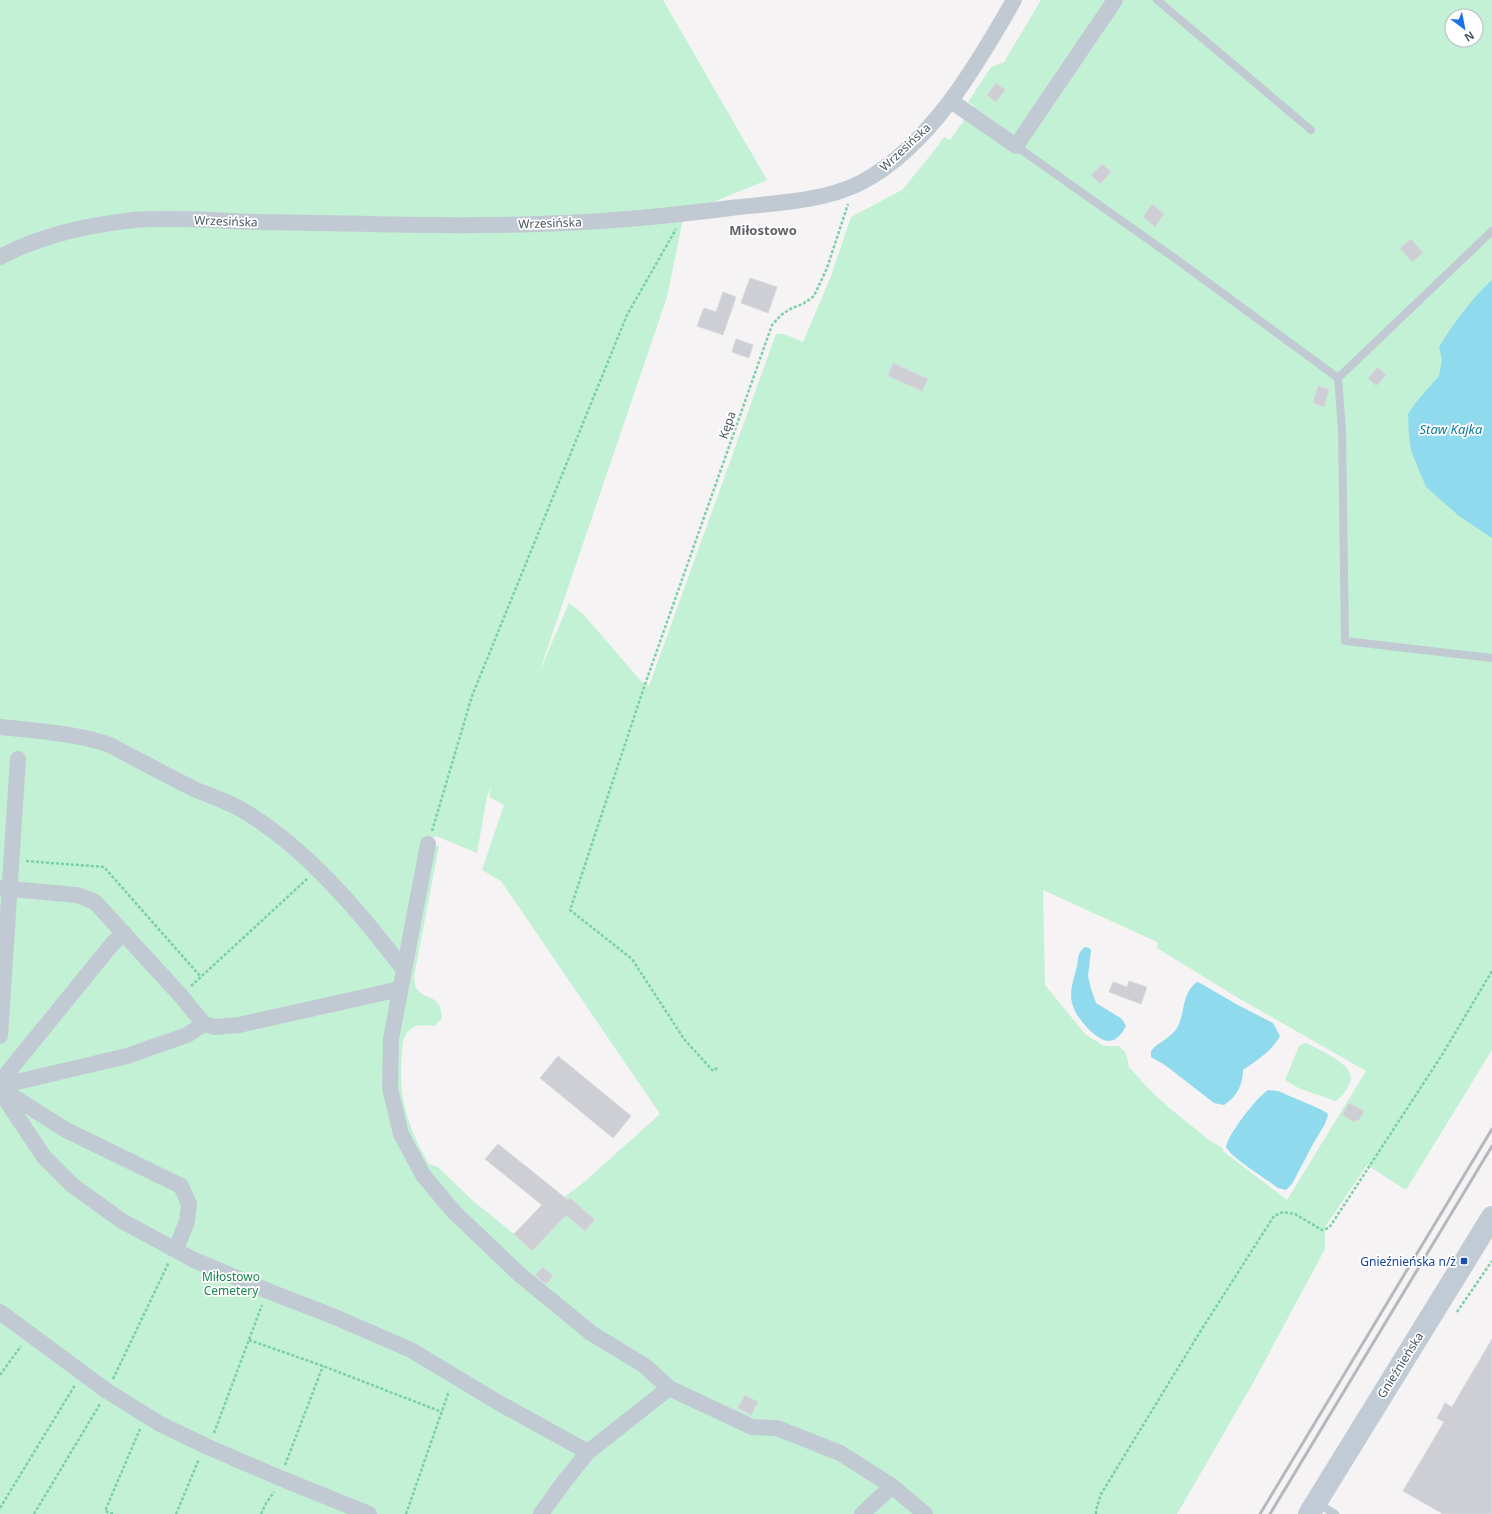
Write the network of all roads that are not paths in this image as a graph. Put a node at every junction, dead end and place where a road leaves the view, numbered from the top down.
1 (1014, 0) edge
2 (1115, 0) edge
3 (1157, 0) edge
4 (951, 101) junction
5 (1311, 130) dead end
6 (1016, 146) junction
7 (1492, 231) edge
8 (0, 257) edge
9 (1338, 378) junction
10 (1492, 658) edge
11 (0, 727) edge
12 (18, 759) dead end
13 (428, 844) road end
14 (5, 888) edge
15 (124, 933) junction
16 (404, 970) junction
17 (400, 989) junction
18 (204, 1024) junction
19 (0, 1036) edge
20 (0, 1082) edge
21 (0, 1088) edge
22 (1492, 1217) edge
23 (176, 1249) junction
24 (0, 1312) edge
25 (669, 1388) junction
26 (588, 1452) junction
27 (892, 1486) junction
28 (1313, 1508) edge
29 (369, 1514) edge
30 (541, 1514) edge
31 (862, 1514) edge
32 (926, 1514) edge
33 (1336, 1514) edge

1 - 4 street, Wrzesińska
2 - 6 street
3 - 5 lane
4 - 6 street
4 - 8 street, Wrzesińska
6 - 9 lane
7 - 9 lane
9 - 10 lane
11 - 16 street
12 - 14 street
13 - 16 street
14 - 15 street
14 - 19 street
15 - 18 street
15 - 20 street
16 - 17 street
17 - 18 street
17 - 25 street
18 - 21 street
21 - 23 street
21 - 23 street
22 - 28 street, Gnieźnieńska
23 - 26 street
24 - 29 street
25 - 26 street
25 - 27 street
26 - 30 street
27 - 31 street
27 - 32 street
28 - 33 lane

